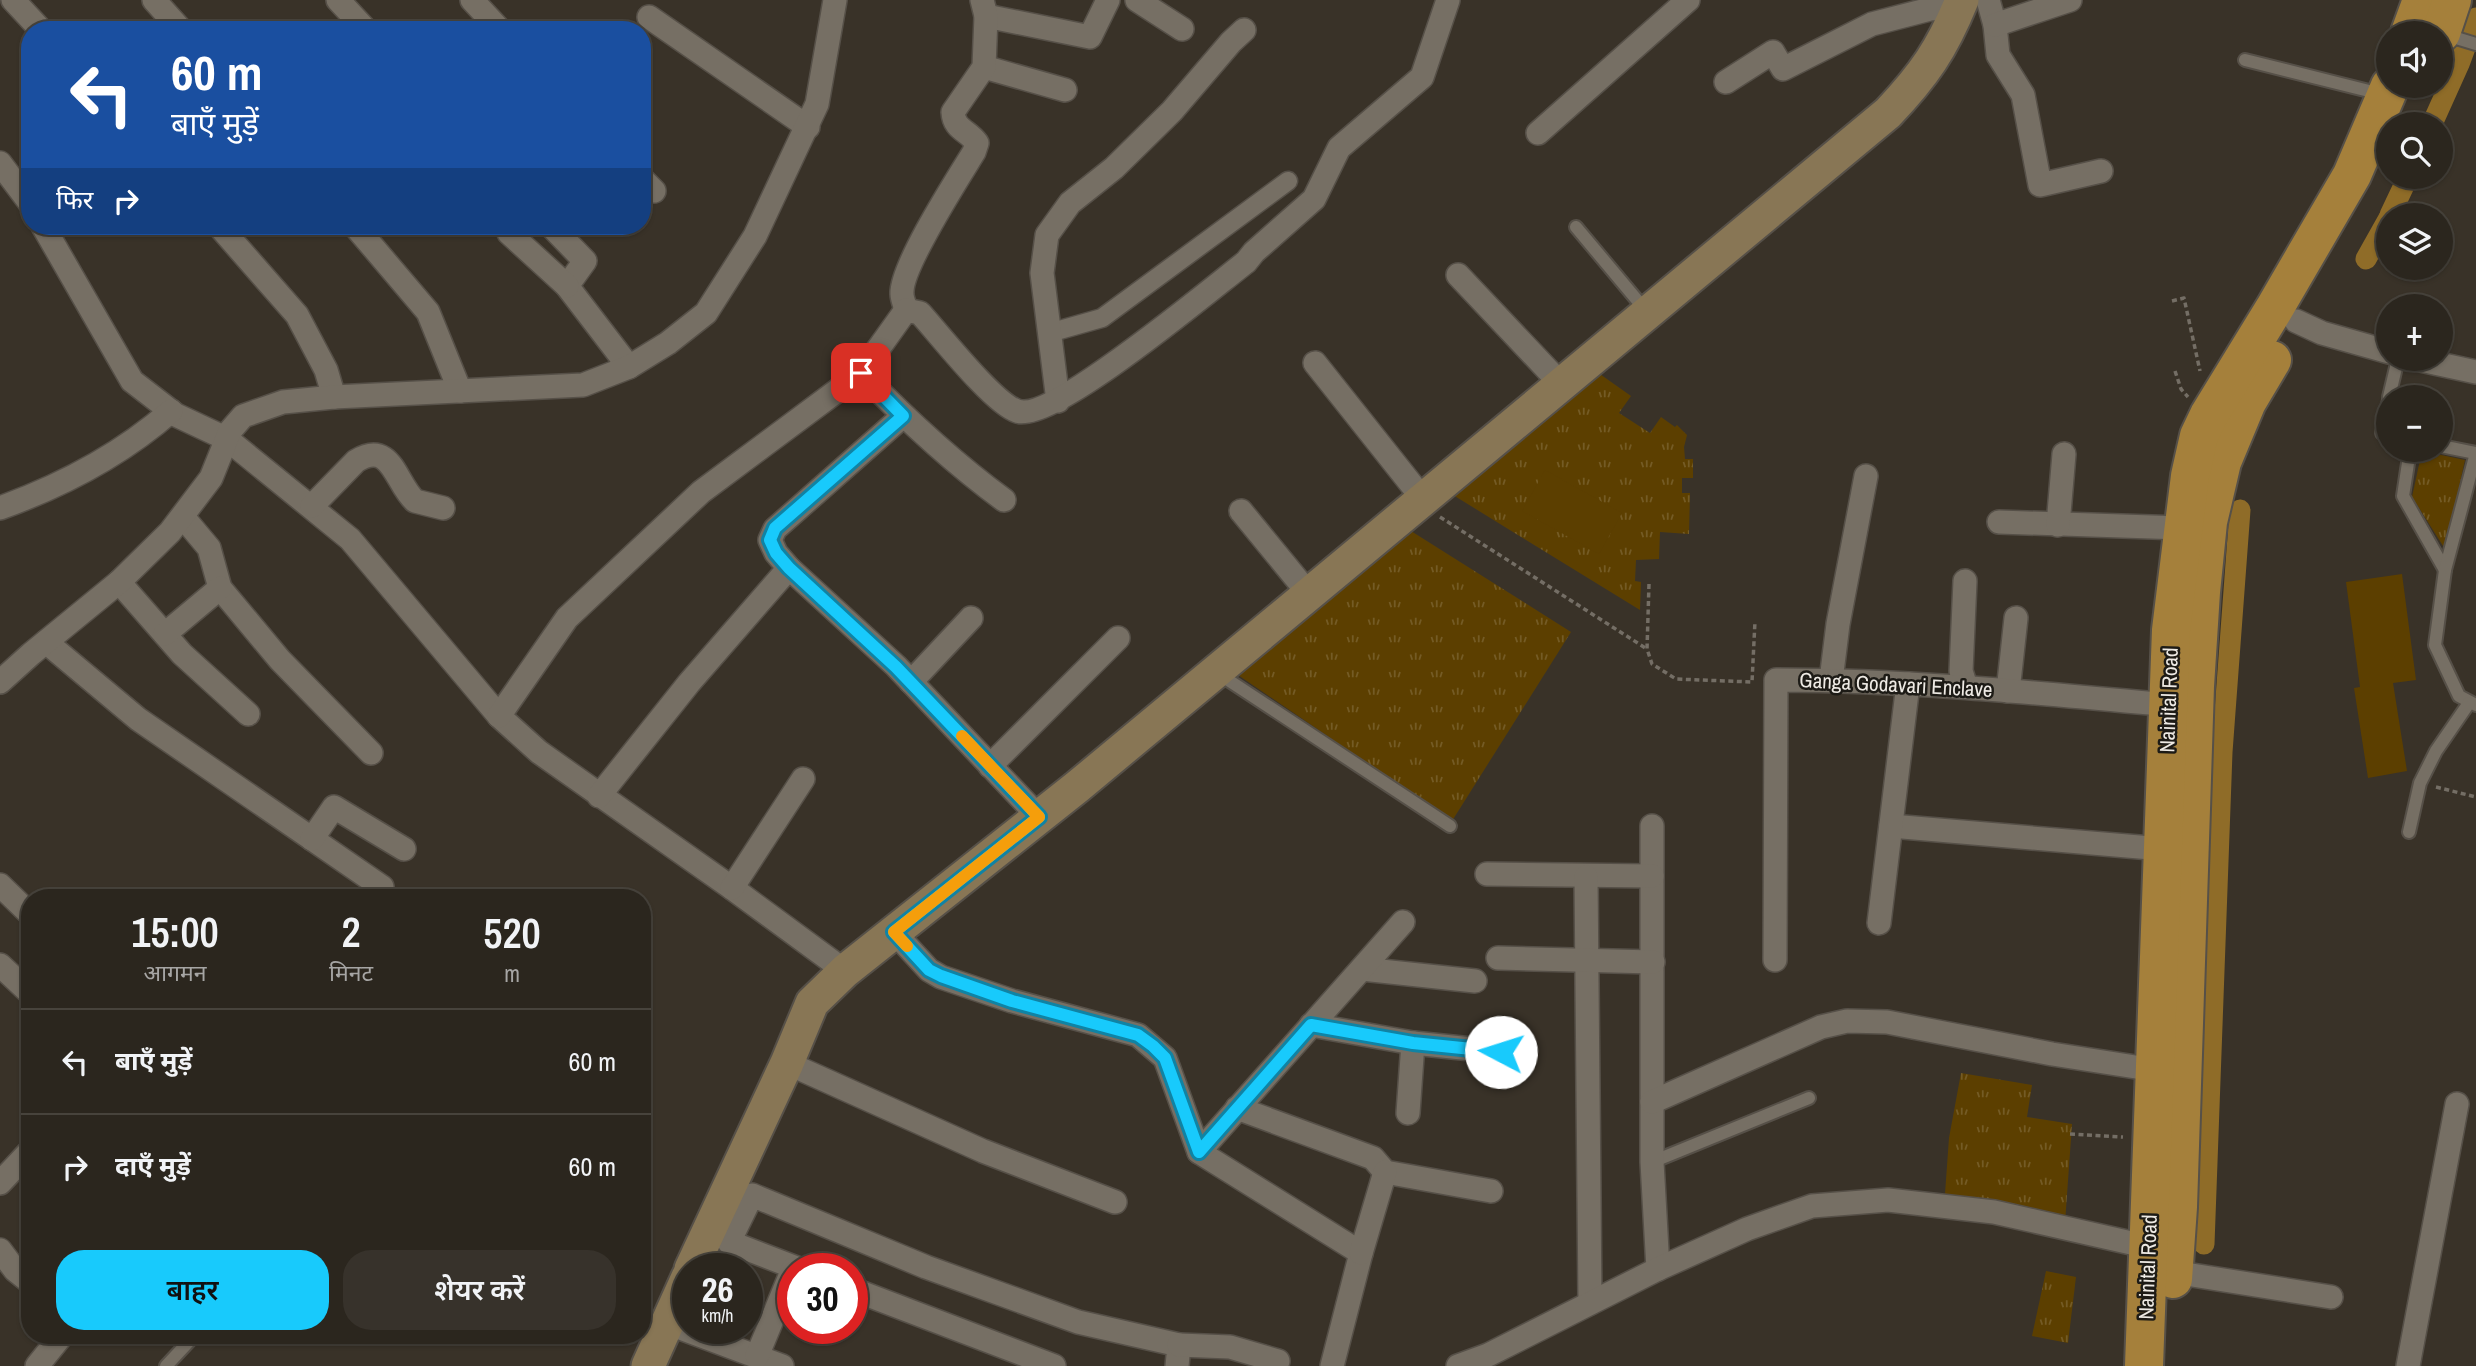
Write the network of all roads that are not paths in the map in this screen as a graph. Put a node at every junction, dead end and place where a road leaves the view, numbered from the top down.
1 (13, 0) edge
2 (154, 0) edge
3 (338, 0) edge
4 (472, 0) edge
5 (835, 0) edge
6 (1108, 0) edge
7 (1137, 0) edge
8 (1448, 0) edge
9 (1688, 0) edge
10 (2070, 0) edge
11 (2422, 0) edge
12 (2452, 0) edge
13 (1970, 2) edge
14 (984, 8) edge
15 (649, 17) dead end
16 (33, 21) edge
17 (173, 21) edge
18 (358, 21) edge
19 (492, 21) edge
20 (2414, 21) edge
21 (1995, 25) junction
22 (1182, 29) dead end
23 (1244, 30) dead end
24 (2459, 39) edge
25 (2245, 61) dead end
26 (984, 67) junction
27 (1726, 82) dead end
28 (1065, 90) dead end
29 (2376, 92) edge
30 (2399, 98) edge
31 (808, 127) junction
32 (1538, 133) dead end
33 (0, 163) edge
34 (2101, 171) dead end
35 (1288, 181) dead end
36 (2376, 183) edge
37 (21, 191) edge
38 (1576, 227) dead end
39 (48, 235) edge
40 (227, 235) edge
41 (363, 235) edge
42 (511, 235) edge
43 (560, 235) edge
44 (1458, 275) dead end
45 (568, 286) junction
46 (906, 310) junction
47 (1647, 312) junction
48 (2296, 321) junction
49 (1049, 334) junction
50 (2250, 348) junction
51 (2376, 348) edge
52 (1315, 363) dead end
53 (629, 367) junction
54 (2453, 367) edge
55 (2476, 372) edge
56 (861, 373) junction
57 (1561, 384) junction
58 (460, 391) junction
59 (334, 397) junction
60 (1058, 401) junction
61 (171, 411) junction
62 (903, 416) junction
63 (227, 439) junction
64 (2453, 448) edge
65 (2476, 453) edge
66 (2064, 454) dead end
67 (2408, 462) edge
68 (1866, 476) dead end
69 (1004, 500) dead end
70 (1420, 501) junction
71 (312, 506) junction
72 (0, 508) edge
73 (443, 508) dead end
74 (1241, 511) dead end
75 (183, 517) junction
76 (1999, 522) dead end
77 (2058, 525) junction
78 (2182, 527) junction
79 (789, 568) junction
80 (2445, 570) junction
81 (1965, 581) dead end
82 (119, 582) junction
83 (220, 589) junction
84 (1309, 594) junction
85 (971, 618) dead end
86 (2016, 618) dead end
87 (165, 634) junction
88 (1118, 638) dead end
89 (46, 642) junction
90 (1216, 672) junction
91 (1832, 680) junction
92 (0, 682) edge
93 (911, 682) junction
94 (1908, 684) junction
95 (1966, 687) junction
96 (2008, 691) junction
97 (2473, 704) edge
98 (2169, 705) junction
99 (248, 714) dead end
100 (499, 716) junction
101 (371, 753) dead end
102 (990, 766) junction
103 (803, 779) dead end
104 (599, 796) junction
105 (1039, 817) junction
106 (1450, 826) dead end
107 (1652, 826) dead end
108 (1891, 826) junction
109 (2409, 832) dead end
110 (312, 838) junction
111 (404, 849) dead end
112 (2163, 849) junction
113 (1487, 874) dead end
114 (1652, 876) junction
115 (1586, 877) junction
116 (383, 887) dead end
117 (732, 888) junction
118 (3, 894) edge
119 (21, 907) edge
120 (1403, 922) dead end
121 (1879, 923) dead end
122 (894, 932) junction
123 (1498, 958) dead end
124 (1586, 960) junction
125 (1775, 960) dead end
126 (1653, 962) junction
127 (0, 965) edge
128 (1362, 969) junction
129 (845, 971) junction
130 (1475, 981) dead end
131 (21, 985) edge
132 (1311, 1025) junction
133 (1413, 1043) junction
134 (1501, 1052) dead end
135 (787, 1063) junction
136 (2155, 1070) junction
137 (1809, 1098) dead end
138 (1652, 1102) junction
139 (2457, 1104) dead end
140 (1237, 1108) junction
141 (1408, 1113) dead end
142 (1199, 1152) junction
143 (21, 1161) edge
144 (1652, 1162) junction
145 (1385, 1172) junction
146 (0, 1183) edge
147 (1491, 1191) dead end
148 (1115, 1202) dead end
149 (0, 1250) edge
150 (698, 1253) edge
151 (1361, 1253) junction
152 (777, 1261) edge
153 (1658, 1269) junction
154 (2161, 1274) junction
155 (21, 1275) edge
156 (868, 1295) edge
157 (2331, 1297) dead end
158 (1590, 1303) junction
159 (672, 1313) edge
160 (667, 1324) junction
161 (777, 1326) edge
162 (55, 1344) edge
163 (187, 1344) edge
164 (1178, 1355) edge
165 (1488, 1360) edge
166 (1279, 1361) dead end
167 (766, 1362) edge
168 (650, 1365) edge
169 (1044, 1365) edge
170 (37, 1366) edge
171 (166, 1366) edge
172 (1332, 1366) edge
173 (1458, 1366) edge
174 (2144, 1366) edge
175 (2167, 1366) edge
176 (2408, 1366) edge

1 - 16 street
2 - 17 street
3 - 18 street
4 - 19 street
5 - 31 street
6 - 14 street
7 - 22 street
8 - 60 street
9 - 32 street
10 - 21 street
11 - 20 highway
12 - 24 highway
13 - 21 street
13 - 27 street
13 - 47 main road
14 - 26 street
15 - 31 street
21 - 34 street
23 - 49 street
25 - 29 lane
26 - 28 street
26 - 46 street
30 - 50 highway, Nainital Road
31 - 53 street
33 - 37 street
35 - 49 street
36 - 48 highway, Nainital Road
38 - 47 lane
39 - 61 street
40 - 59 street
41 - 58 street
42 - 45 street
43 - 45 street
44 - 57 street
45 - 53 street
46 - 56 street
46 - 60 street
47 - 57 main road
48 - 51 street
48 - 154 highway, Nainital Road
49 - 60 street
50 - 78 highway, Nainital Road
50 - 78 highway
52 - 70 street
53 - 58 street
54 - 55 street
56 - 62 street
56 - 100 street
57 - 70 main road
58 - 59 street
59 - 63 street
61 - 63 street
61 - 72 street
62 - 69 street
62 - 79 street
63 - 71 street
63 - 75 street
64 - 65 lane
65 - 80 lane
66 - 77 street
67 - 80 lane
68 - 91 street
70 - 84 main road
71 - 73 street
71 - 100 street
74 - 84 street
75 - 82 street
75 - 83 street
76 - 77 street
77 - 78 street
78 - 98 highway, Nainital Road
79 - 93 street
79 - 104 street
80 - 97 lane
81 - 95 street
82 - 87 street
82 - 89 street
83 - 87 street
83 - 101 street
84 - 90 main road
85 - 93 street
86 - 96 street
87 - 99 street
88 - 102 street
89 - 92 street
89 - 110 street
90 - 105 main road
90 - 106 lane
91 - 94 street, Ganga Godavari Enclave
91 - 125 street, Ganga Godavari Enclave
93 - 102 street
94 - 95 street, Ganga Godavari Enclave
94 - 108 street
95 - 96 street, Ganga Godavari Enclave
96 - 98 street, Ganga Godavari Enclave
97 - 109 lane
98 - 112 highway, Nainital Road
100 - 104 street
102 - 105 street
103 - 117 street
104 - 117 street
105 - 122 main road
107 - 114 street
108 - 112 street
108 - 121 street
110 - 111 street
110 - 116 street
112 - 136 highway, Nainital Road
113 - 115 street
114 - 115 street
114 - 126 street
115 - 124 street
117 - 129 street
118 - 119 street
120 - 128 street
122 - 129 main road
122 - 142 street
123 - 124 street
124 - 126 street
124 - 158 street
126 - 138 street
127 - 131 street
128 - 130 street
128 - 132 street
129 - 135 main road
132 - 133 street
132 - 140 street
133 - 134 street
133 - 141 street
135 - 148 street
135 - 150 main road
136 - 138 street
136 - 154 highway, Nainital Road
137 - 144 lane
138 - 144 street
139 - 176 street
140 - 142 street
140 - 145 street
142 - 151 street
143 - 146 street
144 - 153 street
145 - 147 street
145 - 151 street
149 - 155 street
151 - 172 street
152 - 164 street
153 - 154 street
153 - 158 street
154 - 157 street
154 - 174 highway, Nainital Road
154 - 175 highway, Nainital Road
156 - 169 street
158 - 165 street
159 - 160 main road
160 - 167 street
160 - 168 main road
161 - 167 street
162 - 170 street
163 - 171 lane
164 - 166 street
165 - 173 street

